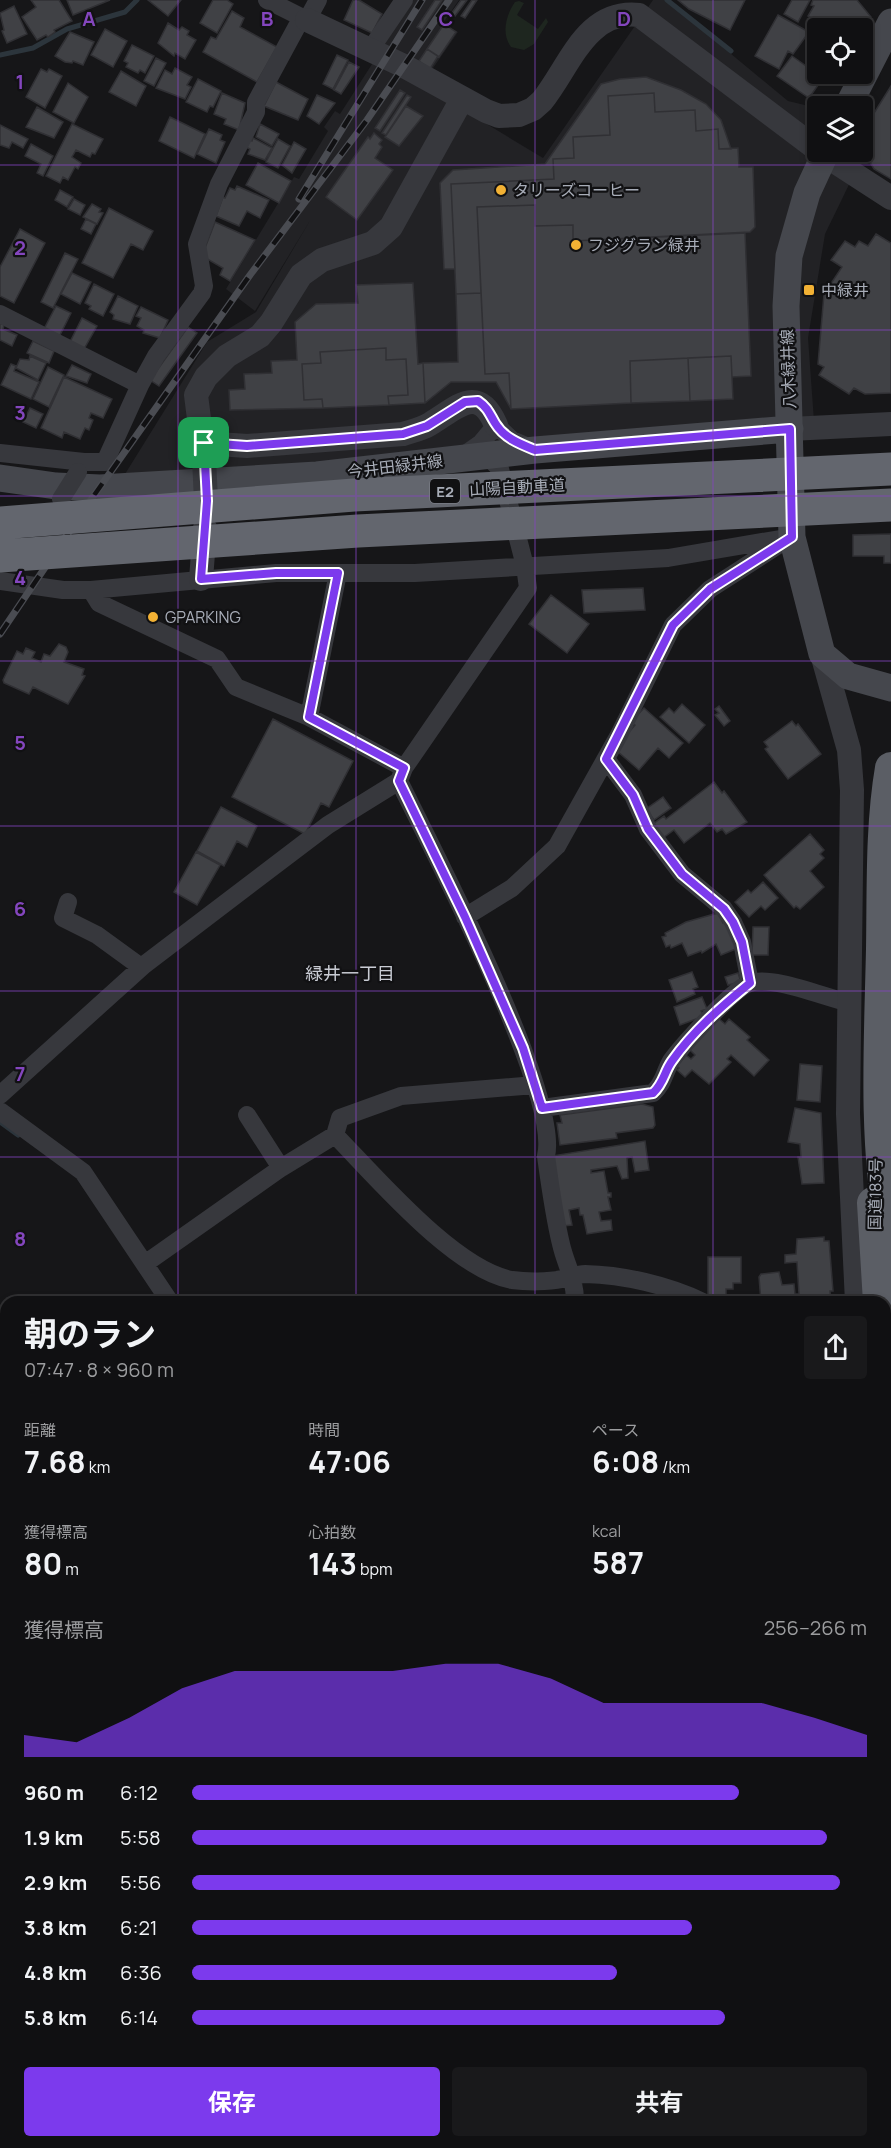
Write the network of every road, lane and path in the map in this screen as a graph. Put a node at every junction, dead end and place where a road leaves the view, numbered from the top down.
1 (267, 0) edge
2 (404, 0) edge
3 (643, 8) edge
4 (309, 12) edge
5 (891, 21) edge
6 (370, 50) junction
7 (853, 96) edge
8 (462, 99) junction
9 (807, 140) edge
10 (818, 162) edge
11 (837, 162) edge
12 (891, 198) edge
13 (0, 314) edge
14 (140, 385) junction
15 (891, 424) edge
16 (496, 425) junction
17 (790, 429) junction
18 (204, 451) junction
19 (0, 453) edge
20 (508, 456) junction
21 (460, 458) junction
22 (81, 467) junction
23 (891, 469) edge
24 (0, 478) edge
25 (891, 505) edge
26 (622, 518) junction
27 (891, 521) edge
28 (0, 524) edge
29 (792, 537) junction
30 (525, 566) junction
31 (338, 573) junction
32 (2, 577) edge
33 (201, 579) junction
34 (91, 590) junction
35 (822, 654) junction
36 (891, 688) edge
37 (309, 717) junction
38 (606, 759) junction
39 (891, 768) edge
40 (401, 774) junction
41 (69, 902) dead end
42 (465, 917) junction
43 (141, 967) junction
44 (750, 983) junction
45 (850, 1003) junction
46 (536, 1085) junction
47 (879, 1085) junction
48 (0, 1095) edge
49 (542, 1108) junction
50 (0, 1111) edge
51 (247, 1115) dead end
52 (335, 1135) junction
53 (281, 1168) junction
54 (891, 1231) edge
55 (146, 1263) junction
56 (573, 1276) junction
57 (166, 1296) edge
58 (575, 1296) edge
59 (685, 1296) edge
60 (857, 1296) edge
61 (879, 1296) edge

1 - 4 street
2 - 6 street
3 - 8 street
3 - 9 street
4 - 6 street
4 - 14 street
5 - 7 main road
6 - 8 street
8 - 18 street
10 - 17 main road, 八木緑井線
11 - 12 street
13 - 14 street
14 - 22 street
15 - 17 street
16 - 18 street
16 - 20 street
16 - 21 street
17 - 20 main road, 今井田緑井線
17 - 29 main road, 八木緑井線
18 - 33 street, bridge
19 - 22 street
20 - 21 main road, 今井田緑井線
20 - 30 street
21 - 24 main road, 今井田緑井線
22 - 32 street, bridge
23 - 28 highway, 山陽自動車道 / E2, bridge
25 - 26 highway, E2, bridge
26 - 27 highway, bridge
26 - 32 highway, E2, bridge
29 - 30 street
29 - 35 main road, 八木緑井線
29 - 38 street
30 - 31 street
30 - 40 street
31 - 33 street
31 - 37 street
32 - 34 street
33 - 34 street
34 - 37 street
35 - 36 main road
35 - 45 street
37 - 40 street
38 - 42 street
38 - 44 street
39 - 47 highway
40 - 42 street
40 - 43 street
41 - 43 street
42 - 46 street
43 - 48 street
44 - 45 street
44 - 49 street
45 - 60 street
46 - 49 street
46 - 52 street
47 - 54 highway
47 - 61 highway, 国道183号
49 - 56 street
50 - 55 street
51 - 53 street
52 - 53 street
52 - 56 street
53 - 55 street
55 - 57 street
56 - 58 street
56 - 59 street

